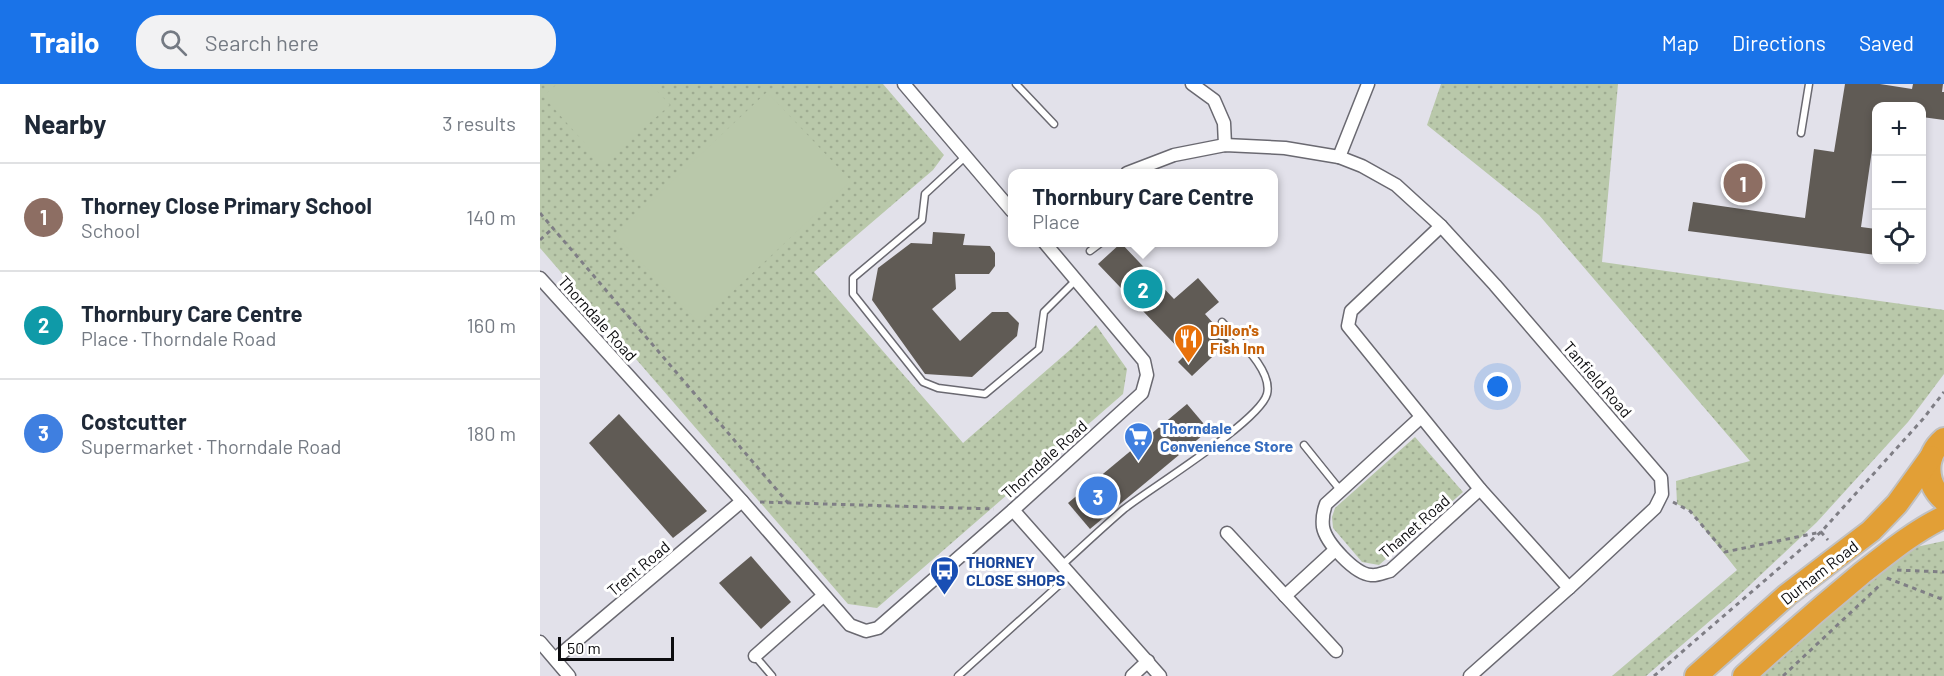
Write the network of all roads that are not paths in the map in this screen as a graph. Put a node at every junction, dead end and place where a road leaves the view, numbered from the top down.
1 (904, 84) edge
2 (1016, 84) edge
3 (1192, 84) edge
4 (1368, 84) edge
5 (1809, 84) edge
6 (1054, 124) dead end
7 (1801, 134) dead end
8 (1225, 145) junction
9 (966, 156) junction
10 (1339, 157) junction
11 (1139, 169) edge
12 (1008, 206) edge
13 (1441, 226) junction
14 (1047, 247) edge
15 (1096, 247) edge
16 (1090, 251) dead end
17 (540, 278) edge
18 (1076, 280) junction
19 (1222, 322) dead end
20 (1420, 417) junction
21 (1940, 444) edge
22 (1304, 445) dead end
23 (1480, 489) junction
24 (1341, 490) junction
25 (1944, 500) edge
26 (742, 501) junction
27 (1014, 510) junction
28 (1944, 517) edge
29 (1227, 533) dead end
30 (1335, 550) junction
31 (1067, 570) junction
32 (1569, 588) junction
33 (823, 596) junction
34 (1285, 596) junction
35 (540, 642) edge
36 (1336, 651) dead end
37 (755, 656) joint
38 (555, 659) junction
39 (1148, 661) junction
40 (569, 676) edge
41 (772, 676) edge
42 (958, 676) edge
43 (1132, 676) edge
44 (1160, 676) edge
45 (1470, 676) edge
46 (1696, 676) edge
47 (1744, 676) edge

1 - 9 street
2 - 6 lane
3 - 8 street
4 - 10 street
5 - 7 lane
8 - 10 street, Tanfield Road
8 - 11 street, Tanfield Road
9 - 12 street
9 - 18 lane
10 - 13 street, Tanfield Road
13 - 20 street
13 - 32 street, Tanfield Road
14 - 18 street, Thorndale Road
15 - 16 lane
17 - 26 street, Thorndale Road
18 - 27 street, Thorndale Road
19 - 31 lane
20 - 23 street
20 - 24 street, Thanet Road
21 - 25 highway, Durham Road
21 - 46 highway, Durham Road
22 - 24 lane
23 - 30 street, Thanet Road
23 - 32 street
24 - 30 street, Thanet Road
26 - 33 street, Thorndale Road
26 - 38 street, Trent Road
27 - 31 street
27 - 33 street, Thorndale Road
28 - 47 highway, Durham Road
29 - 34 street
30 - 34 street
31 - 39 street
31 - 42 lane
32 - 45 street
33 - 37 street
34 - 36 street
35 - 38 street
37 - 41 lane
38 - 40 street
39 - 43 street
39 - 44 street

